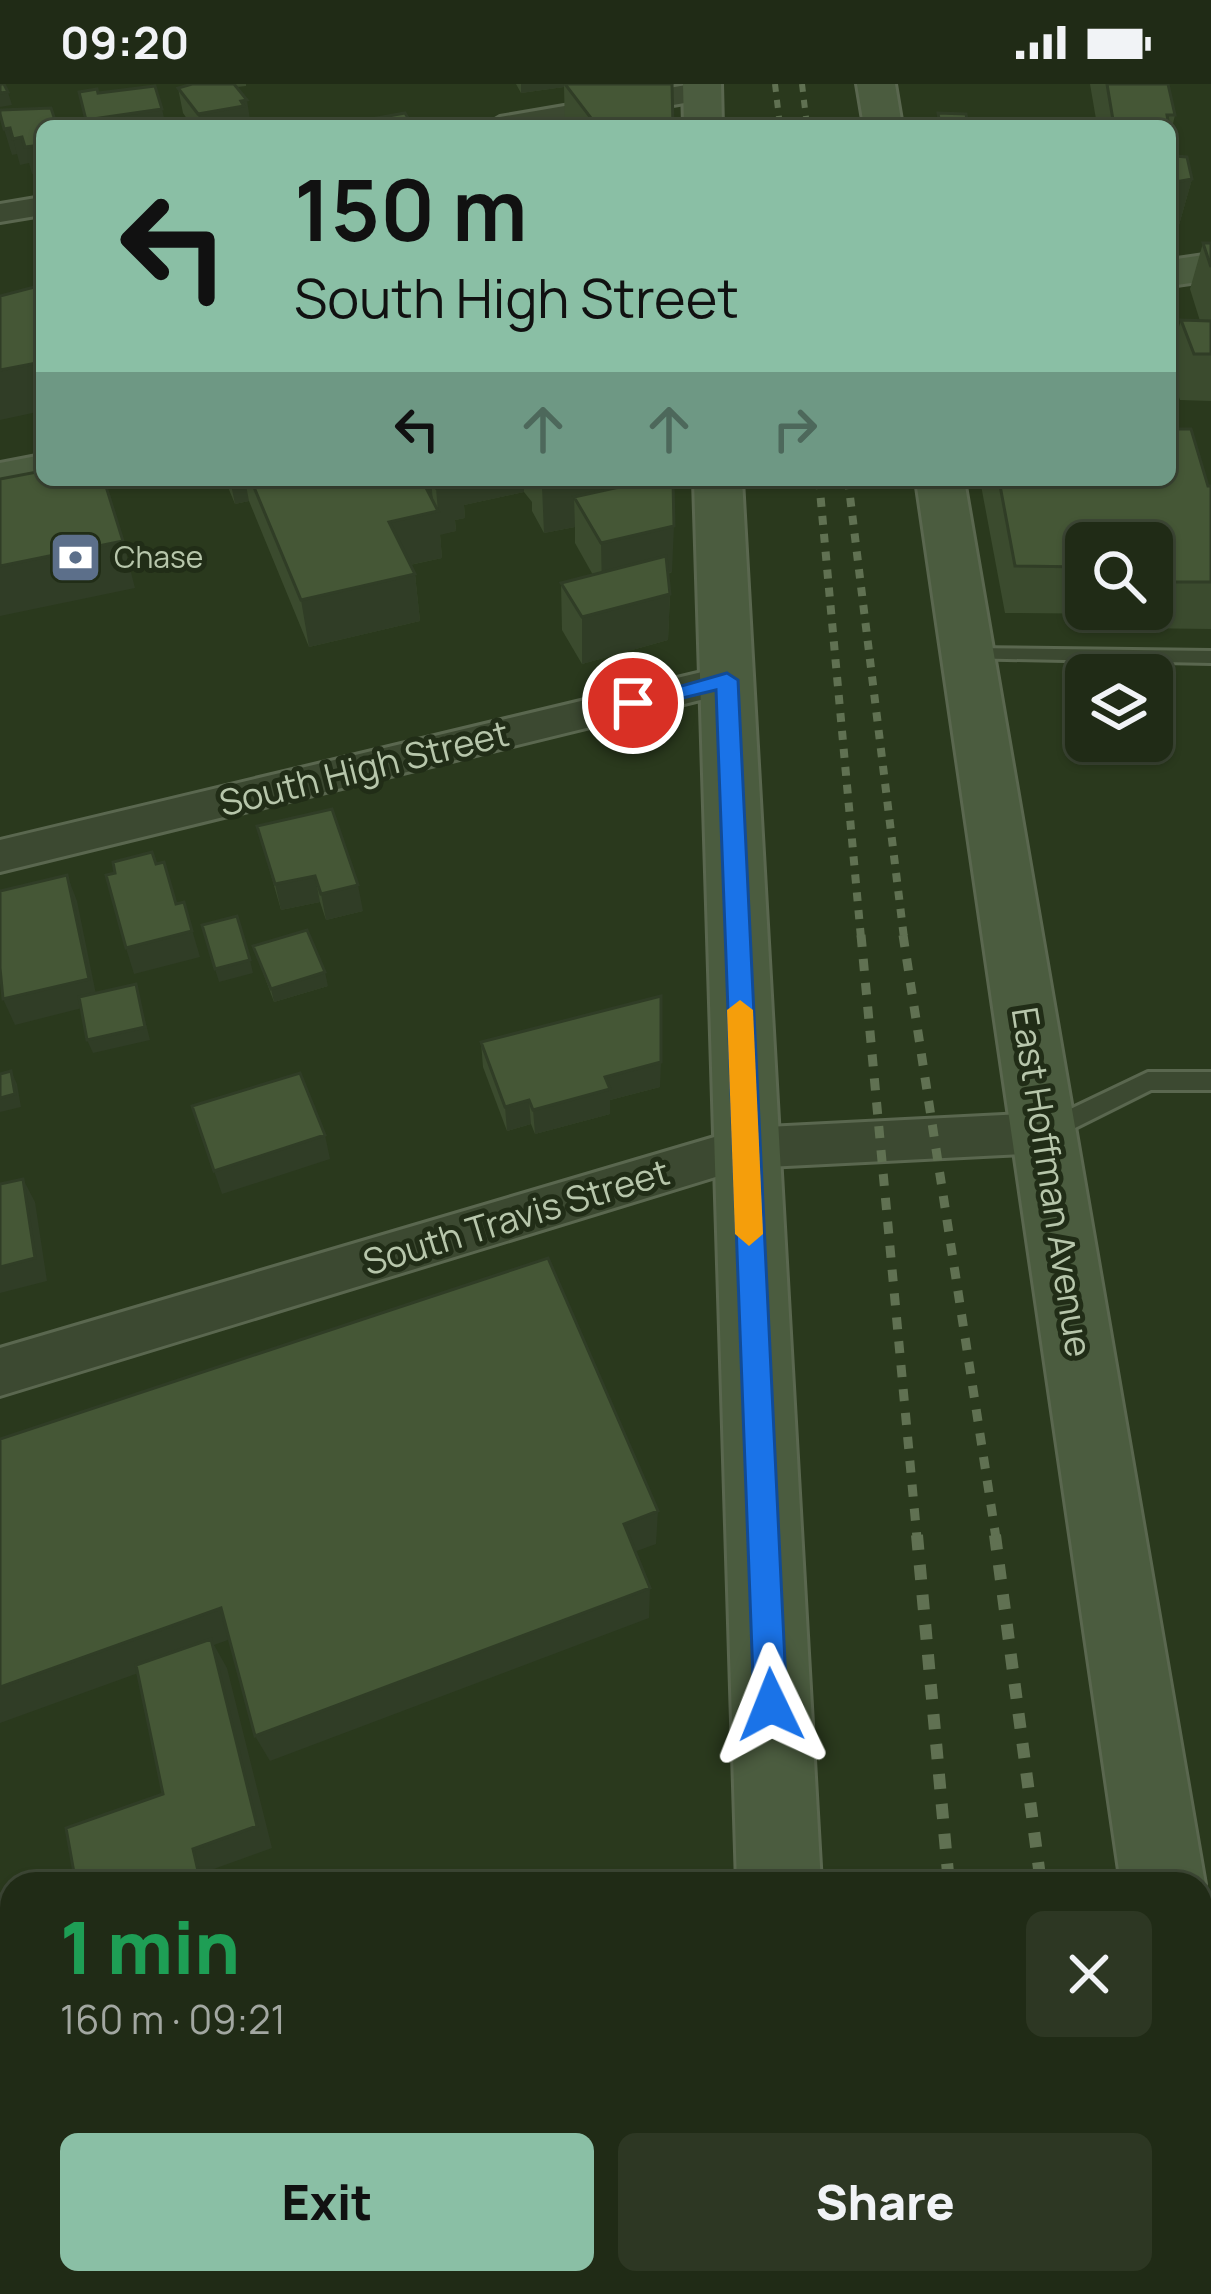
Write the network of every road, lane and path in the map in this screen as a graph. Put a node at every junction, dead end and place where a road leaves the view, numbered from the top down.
1 (876, 84) edge
2 (703, 100) edge
3 (547, 120) edge
4 (882, 120) edge
5 (36, 207) edge
6 (0, 213) edge
7 (1211, 267) edge
8 (1176, 272) edge
9 (36, 470) edge
10 (0, 477) edge
11 (718, 486) edge
12 (941, 486) edge
13 (968, 654) junction
14 (1211, 657) edge
15 (727, 680) junction
16 (0, 856) edge
17 (1211, 1081) edge
18 (1044, 1132) junction
19 (745, 1148) junction
20 (0, 1372) edge
21 (777, 1872) edge
22 (1161, 1872) edge

1 - 4 street
2 - 3 street
5 - 6 street
7 - 8 street
9 - 10 street
11 - 15 street
12 - 13 street, East Hoffman Avenue
13 - 14 lane
13 - 18 street, East Hoffman Avenue
15 - 16 street, South High Street
15 - 19 street
17 - 18 lane
18 - 19 street, South Travis Street
18 - 22 street, East Hoffman Avenue
19 - 20 street, South Travis Street
19 - 21 street

